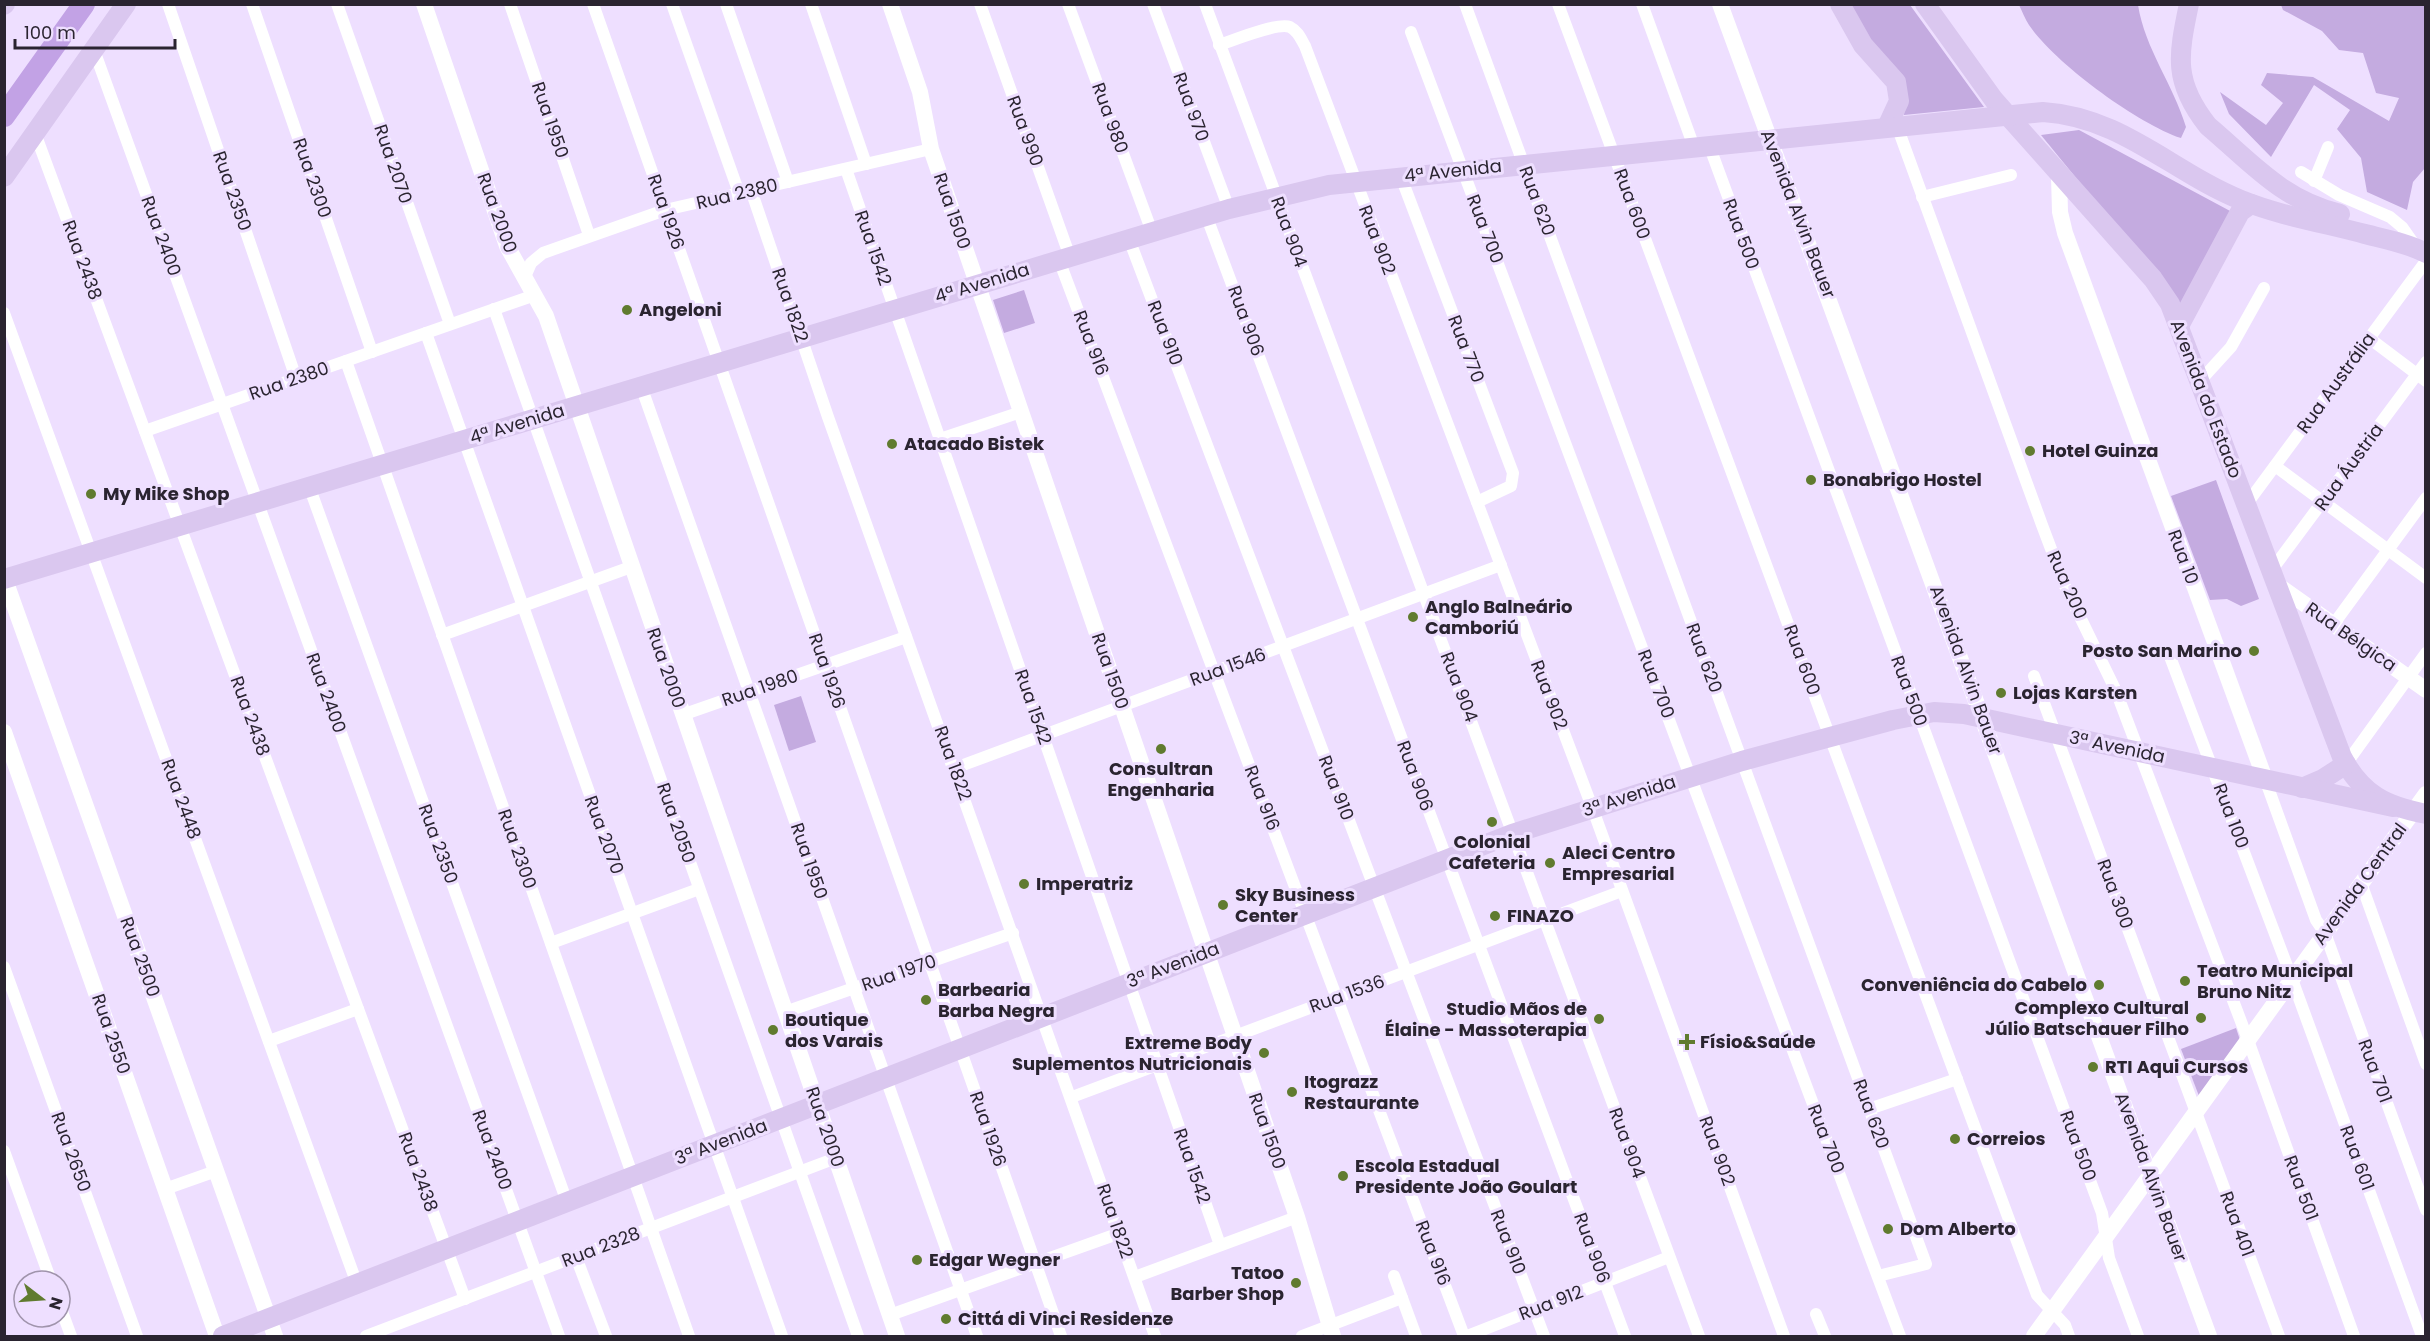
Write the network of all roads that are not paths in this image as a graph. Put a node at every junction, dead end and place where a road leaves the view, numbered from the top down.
1 (65, 4) edge
2 (84, 4) edge
3 (126, 4) edge
4 (168, 4) edge
5 (252, 4) edge
6 (337, 4) edge
7 (424, 4) edge
8 (510, 4) edge
9 (593, 4) edge
10 (672, 4) edge
11 (726, 4) edge
12 (811, 4) edge
13 (890, 4) edge
14 (980, 4) edge
15 (1068, 4) edge
16 (1153, 4) edge
17 (1205, 4) edge
18 (1465, 4) edge
19 (1558, 4) edge
20 (1642, 4) edge
21 (1720, 4) edge
22 (1840, 4) edge
23 (1925, 4) edge
24 (2189, 4) edge
25 (1411, 32) dead end
26 (1219, 45) junction
27 (94, 50) junction
28 (4, 91) edge
29 (4, 116) edge
30 (1892, 126) junction
31 (35, 134) junction
32 (1769, 139) junction
33 (1702, 146) junction
34 (2328, 147) dead end
35 (931, 149) junction
36 (1614, 155) junction
37 (866, 164) junction
38 (1524, 164) junction
39 (846, 169) junction
40 (1463, 170) junction
41 (2301, 172) dead end
42 (2012, 175) dead end
43 (2060, 176) junction
44 (4, 177) edge
45 (1401, 177) junction
46 (1355, 181) junction
47 (2314, 181) junction
48 (788, 182) junction
49 (745, 192) junction
50 (1275, 195) junction
51 (1922, 197) junction
52 (2251, 204) junction
53 (1228, 209) junction
54 (665, 210) junction
55 (1206, 215) junction
56 (1152, 232) junction
57 (589, 235) junction
58 (1129, 239) junction
59 (2423, 254) edge
60 (1064, 258) junction
61 (525, 279) junction
62 (977, 284) junction
63 (2265, 288) dead end
64 (535, 295) junction
65 (494, 309) junction
66 (895, 310) junction
67 (4, 313) edge
68 (450, 324) junction
69 (2179, 326) junction
70 (426, 333) junction
71 (802, 338) junction
72 (2369, 338) junction
73 (372, 351) junction
74 (346, 361) junction
75 (2426, 362) edge
76 (719, 363) junction
77 (2421, 377) edge
78 (296, 378) junction
79 (2200, 381) junction
80 (641, 386) junction
81 (222, 404) junction
82 (576, 406) junction
83 (1021, 412) junction
84 (533, 419) junction
85 (145, 431) junction
86 (464, 440) junction
87 (940, 440) junction
88 (382, 464) junction
89 (2275, 466) junction
90 (309, 486) junction
91 (2426, 498) edge
92 (257, 502) junction
93 (1477, 502) junction
94 (2323, 502) junction
95 (2246, 505) junction
96 (180, 526) junction
97 (2388, 550) junction
98 (91, 552) junction
99 (1501, 565) junction
100 (631, 567) junction
101 (5, 578) edge
102 (2274, 578) junction
103 (2426, 578) edge
104 (591, 583) junction
105 (1423, 594) junction
106 (523, 606) junction
107 (1357, 619) junction
108 (2333, 624) junction
109 (442, 635) junction
110 (906, 637) junction
111 (1283, 646) junction
112 (2426, 653) edge
113 (2169, 654) dead end
114 (825, 665) junction
115 (1214, 672) junction
116 (2034, 675) dead end
117 (2408, 678) junction
118 (2426, 690) edge
119 (749, 692) junction
120 (1122, 706) junction
121 (1917, 714) junction
122 (682, 715) junction
123 (1984, 718) junction
124 (4, 732) edge
125 (2057, 734) junction
126 (1043, 736) junction
127 (1830, 737) junction
128 (2138, 752) junction
129 (1742, 761) junction
130 (2346, 764) junction
131 (955, 768) junction
132 (2213, 768) junction
133 (1690, 776) junction
134 (2265, 779) junction
135 (2302, 788) junction
136 (2426, 794) edge
137 (1592, 807) junction
138 (2393, 807) junction
139 (2419, 813) edge
140 (1512, 834) junction
141 (1446, 858) junction
142 (2361, 883) junction
143 (1374, 886) junction
144 (699, 889) junction
145 (1622, 891) junction
146 (1305, 913) junction
147 (633, 914) junction
148 (1544, 920) junction
149 (1013, 933) junction
150 (2325, 933) junction
151 (551, 943) junction
152 (1478, 945) junction
153 (1206, 952) junction
154 (929, 962) junction
155 (4, 967) edge
156 (1406, 972) junction
157 (2292, 979) junction
158 (1129, 982) junction
159 (854, 988) junction
160 (1337, 998) junction
161 (358, 1009) junction
162 (785, 1012) junction
163 (1042, 1016) junction
164 (1235, 1036) junction
165 (2248, 1040) junction
166 (269, 1041) junction
167 (960, 1048) junction
168 (2426, 1064) edge
169 (1157, 1065) junction
170 (886, 1077) junction
171 (1957, 1079) junction
172 (1072, 1097) junction
173 (817, 1104) junction
174 (1869, 1109) junction
175 (2196, 1112) junction
176 (781, 1118) junction
177 (714, 1144) junction
178 (4, 1151) edge
179 (836, 1158) junction
180 (216, 1171) junction
181 (799, 1172) junction
182 (2151, 1174) junction
183 (633, 1176) junction
184 (165, 1189) junction
185 (733, 1197) junction
186 (567, 1202) junction
187 (2426, 1210) edge
188 (1297, 1217) junction
189 (517, 1221) junction
190 (651, 1228) junction
191 (1120, 1233) junction
192 (2106, 1237) junction
193 (1220, 1245) junction
194 (447, 1249) junction
195 (576, 1257) junction
196 (1669, 1257) junction
197 (1035, 1263) junction
198 (47, 1269) edge
199 (535, 1272) junction
200 (1878, 1275) junction
201 (1394, 1276) dead end
202 (1135, 1277) junction
203 (1604, 1282) junction
204 (357, 1284) junction
205 (960, 1289) junction
206 (1402, 1298) junction
207 (465, 1299) junction
208 (1534, 1310) junction
209 (2052, 1311) junction
210 (1816, 1314) dead end
211 (890, 1315) junction
212 (272, 1328) edge
213 (1331, 1331) edge
214 (137, 1336) edge
215 (217, 1336) edge
216 (223, 1336) edge
217 (366, 1336) edge
218 (559, 1336) edge
219 (606, 1336) edge
220 (689, 1336) edge
221 (782, 1336) edge
222 (858, 1336) edge
223 (897, 1336) edge
224 (977, 1336) edge
225 (1061, 1336) edge
226 (1155, 1336) edge
227 (1302, 1336) edge
228 (1416, 1336) edge
229 (1465, 1336) edge
230 (1544, 1336) edge
231 (1624, 1336) edge
232 (1699, 1336) edge
233 (1784, 1336) edge
234 (1825, 1336) edge
235 (1900, 1336) edge
236 (2034, 1336) edge
237 (2069, 1336) edge
238 (2138, 1336) edge
239 (2209, 1336) edge
240 (2279, 1336) edge
241 (2354, 1336) edge
242 (2421, 1336) edge

1 - 28 highway
2 - 29 highway
3 - 27 main road
4 - 78 street, Rua 2350
5 - 73 street, Rua 2300
6 - 68 street, Rua 2070
7 - 61 main road, Rua 2000
8 - 57 street, Rua 1950
9 - 54 street, Rua 1926
10 - 49 street, Rua 1822
11 - 48 street
12 - 37 street
13 - 35 main road, Rua 1500
14 - 60 street, Rua 990
15 - 56 street, Rua 980
16 - 53 street, Rua 970
17 - 26 street, Rua 904
18 - 38 street, Rua 620
19 - 36 street, Rua 600
20 - 33 street, Rua 500
21 - 32 main road, Avenida Alvin Bauer
22 - 30 main road
23 - 43 main road, Avenida do Estado
24 - 59 main road
25 - 40 street, Rua 700
26 - 46 street, Rua 902
26 - 50 street, Rua 904
27 - 31 main road
27 - 81 street, Rua 2400
30 - 32 main road, 4ª Avenida
30 - 51 street, Rua 200
30 - 52 main road, 4ª Avenida
31 - 44 main road
31 - 85 street, Rua 2438
32 - 33 main road, 4ª Avenida
32 - 123 main road, Avenida Alvin Bauer
33 - 36 main road, 4ª Avenida
33 - 121 street, Rua 500
34 - 47 street
35 - 37 street, Rua 2380
35 - 62 main road, Rua 1500
36 - 38 main road, 4ª Avenida
36 - 127 street, Rua 600
37 - 39 street, Rua 2380
38 - 40 main road, 4ª Avenida
38 - 129 street, Rua 620
39 - 48 street, Rua 2380
39 - 66 street, Rua 1542
40 - 45 main road, 4ª Avenida
40 - 133 street, Rua 700
41 - 47 street
42 - 51 street
43 - 69 main road, Avenida do Estado
43 - 134 main road, Rua 10
45 - 46 main road, 4ª Avenida
45 - 93 street, Rua 770
46 - 50 main road, 4ª Avenida
46 - 93 street, Rua 902
47 - 59 street
48 - 49 street, Rua 2380
49 - 54 street, Rua 2380
49 - 71 street, Rua 1822
50 - 53 main road, 4ª Avenida
50 - 105 street, Rua 904
51 - 128 street, Rua 200
52 - 59 main road, 4ª Avenida
52 - 69 main road
53 - 55 main road, 4ª Avenida
54 - 57 street, Rua 2380
54 - 76 street, Rua 1926
55 - 56 main road, 4ª Avenida
55 - 107 street, Rua 906
56 - 58 main road, 4ª Avenida
57 - 61 street, Rua 2380
58 - 60 main road, 4ª Avenida
58 - 111 street, Rua 910
59 - 72 street, Rua Austrália
60 - 62 main road, 4ª Avenida
60 - 115 street, Rua 916
61 - 64 main road, Rua 2000
62 - 66 main road, 4ª Avenida
62 - 83 main road, Rua 1500
63 - 79 street
64 - 65 street, Rua 2380
64 - 82 main road, Rua 2000
65 - 68 street, Rua 2380
65 - 84 street, Rua 2050
66 - 71 main road, 4ª Avenida
66 - 87 street, Rua 1542
67 - 98 street, Rua 2448
68 - 70 street, Rua 2380
69 - 79 main road, Avenida do Estado
70 - 73 street, Rua 2380
70 - 86 street, Rua 2070
71 - 76 main road, 4ª Avenida
71 - 110 street, Rua 1822
72 - 77 street
72 - 89 street, Rua Austrália
73 - 74 street, Rua 2380
74 - 78 street, Rua 2380
74 - 88 street, Rua 2300
75 - 77 street, Rua Áustria
76 - 80 main road, 4ª Avenida
76 - 114 street, Rua 1926
77 - 94 street, Rua Áustria
78 - 81 street, Rua 2380
79 - 95 main road, Avenida do Estado
80 - 82 main road, 4ª Avenida
80 - 119 street, Rua 1950
81 - 85 street, Rua 2380
81 - 92 street, Rua 2400
82 - 84 main road, 4ª Avenida
82 - 100 main road, Rua 2000
83 - 87 street
83 - 120 main road, Rua 1500
84 - 86 main road, 4ª Avenida
84 - 104 street, Rua 2050
85 - 96 street, Rua 2438
86 - 88 main road, 4ª Avenida
86 - 106 street, Rua 2070
87 - 126 street, Rua 1542
88 - 90 main road, 4ª Avenida
88 - 109 street, Rua 2300
89 - 94 street
89 - 95 street, Rua Austrália
90 - 92 main road, 4ª Avenida
90 - 186 street, Rua 2350
91 - 97 street
92 - 96 main road, 4ª Avenida
92 - 189 street, Rua 2400
93 - 99 street, Rua 902
94 - 97 street
94 - 102 street, Rua Áustria
95 - 102 main road, Avenida do Estado
96 - 98 main road, 4ª Avenida
96 - 161 street, Rua 2438
97 - 103 street
97 - 108 street
98 - 101 main road, 4ª Avenida
98 - 166 street, Rua 2448
99 - 105 street, Rua 1546
99 - 137 street, Rua 902
100 - 104 street
100 - 122 main road, Rua 2000
101 - 180 main road, Rua 2500
102 - 108 main road, Rua Bélgica
102 - 130 main road, Avenida do Estado
104 - 106 street
104 - 144 street, Rua 2050
105 - 107 street, Rua 1546
105 - 140 street, Rua 904
106 - 109 street
106 - 147 street, Rua 2070
107 - 111 street, Rua 1546
107 - 141 street, Rua 906
108 - 117 main road, Rua Bélgica
109 - 151 street, Rua 2300
110 - 114 street, Rua 1980
110 - 131 street, Rua 1822
111 - 115 street, Rua 1546
111 - 143 street, Rua 910
112 - 117 street
113 - 132 street, Rua 100
114 - 119 street, Rua 1980
114 - 154 street, Rua 1926
115 - 120 street, Rua 1546
115 - 146 street, Rua 916
116 - 125 street, Rua 300
117 - 118 main road, Rua Bélgica
117 - 130 street
119 - 122 street, Rua 1980
119 - 159 street, Rua 1950
120 - 126 street, Rua 1546
120 - 153 main road, Rua 1500
121 - 123 main road, 3ª Avenida
121 - 127 main road, 3ª Avenida
121 - 192 street, Rua 500
122 - 162 main road, Rua 2000
123 - 125 main road, 3ª Avenida
123 - 182 main road, Avenida Alvin Bauer
124 - 184 main road, Rua 2550
125 - 128 main road, 3ª Avenida
125 - 175 street, Rua 300
126 - 131 street, Rua 1546
126 - 158 street, Rua 1542
127 - 129 main road, 3ª Avenida
127 - 171 street, Rua 600
128 - 132 main road, 3ª Avenida
128 - 165 street, Rua 200
129 - 133 main road, 3ª Avenida
129 - 174 street, Rua 620
130 - 135 main road
130 - 138 main road, Avenida do Estado
131 - 149 street, Rua 1822
132 - 134 main road, 3ª Avenida
132 - 157 street, Rua 100
133 - 137 main road, 3ª Avenida
133 - 200 street, Rua 700
134 - 135 main road, 3ª Avenida
134 - 150 street, Rua 10
135 - 138 main road, 3ª Avenida
136 - 139 main road, Avenida Central
137 - 140 main road, 3ª Avenida
137 - 145 street, Rua 902
138 - 139 main road, Avenida do Estado
139 - 142 main road, Avenida Central
140 - 141 main road, 3ª Avenida
140 - 148 street, Rua 904
141 - 143 main road, 3ª Avenida
141 - 152 street, Rua 906
142 - 150 main road, Avenida Central
142 - 168 street
143 - 146 main road, 3ª Avenida
143 - 156 street, Rua 910
144 - 147 street
144 - 176 street, Rua 2050
145 - 148 street, Rua 1536
145 - 233 street, Rua 902
146 - 153 main road, 3ª Avenida
146 - 160 street, Rua 916
147 - 151 street
147 - 177 street, Rua 2070
148 - 152 street, Rua 1536
148 - 196 street, Rua 904
149 - 154 street, Rua 1970
149 - 163 street, Rua 1822
150 - 157 main road, Avenida Central
150 - 187 street, Rua 701
151 - 183 street, Rua 2300
152 - 156 street, Rua 1536
152 - 203 street, Rua 906
153 - 158 main road, 3ª Avenida
153 - 164 main road, Rua 1500
154 - 159 street, Rua 1970
154 - 167 street, Rua 1926
155 - 214 street, Rua 2650
156 - 160 street, Rua 1536
156 - 208 street, Rua 910
157 - 165 main road, Avenida Central
157 - 242 street, Rua 601
158 - 163 main road, 3ª Avenida
158 - 169 street, Rua 1542
159 - 162 street, Rua 1970
159 - 170 street, Rua 1950
160 - 164 street, Rua 1536
160 - 229 street, Rua 916
161 - 166 street
161 - 194 street, Rua 2438
162 - 173 main road, Rua 2000
163 - 167 main road, 3ª Avenida
163 - 172 street, Rua 1822
164 - 169 street, Rua 1536
164 - 188 main road, Rua 1500
165 - 175 main road, Avenida Central
165 - 241 street, Rua 501
166 - 204 street, Rua 2448
167 - 170 main road, 3ª Avenida
167 - 197 street, Rua 1926
169 - 172 street, Rua 1536
169 - 193 street, Rua 1542
170 - 173 main road, 3ª Avenida
170 - 205 street, Rua 1950
171 - 174 street
171 - 209 street, Rua 600
172 - 191 street, Rua 1822
173 - 176 main road, 3ª Avenida
173 - 179 main road, Rua 2000
174 - 200 street, Rua 620
175 - 182 main road, Avenida Central
175 - 240 street, Rua 401
176 - 177 main road, 3ª Avenida
176 - 181 street, Rua 2050
177 - 183 main road, 3ª Avenida
177 - 185 street, Rua 2070
178 - 198 street
179 - 181 street, Rua 2328
179 - 211 main road, Rua 2000
180 - 184 street
180 - 212 main road, Rua 2500
181 - 185 street, Rua 2328
181 - 222 street, Rua 2050
182 - 192 main road, Avenida Central
182 - 239 main road, Avenida Alvin Bauer
183 - 186 main road, 3ª Avenida
183 - 190 street, Rua 2300
184 - 215 main road, Rua 2550
185 - 190 street, Rua 2328
185 - 221 street, Rua 2070
186 - 189 main road, 3ª Avenida
188 - 193 street
188 - 213 main road, Rua 1500
189 - 194 main road, 3ª Avenida
189 - 199 street, Rua 2400
190 - 195 street, Rua 2328
190 - 220 street, Rua 2300
191 - 197 street
191 - 202 street, Rua 1822
192 - 209 main road, Avenida Central
192 - 238 street, Rua 500
193 - 202 street
194 - 204 main road, 3ª Avenida
194 - 207 street, Rua 2438
195 - 199 street, Rua 2328
195 - 219 street
196 - 203 street, Rua 912
196 - 232 street, Rua 904
197 - 205 street
197 - 225 street, Rua 1926
199 - 207 street, Rua 2328
199 - 218 street, Rua 2400
200 - 235 street, Rua 700
201 - 206 street
202 - 226 street, Rua 1822
203 - 208 street, Rua 912
203 - 231 street, Rua 906
204 - 212 main road, 3ª Avenida
205 - 211 street
205 - 224 street, Rua 1950
206 - 213 street
206 - 228 street
207 - 217 street, Rua 2328
208 - 229 street, Rua 912
208 - 230 street, Rua 910
209 - 236 main road, Avenida Central
209 - 237 street, Rua 600
210 - 234 street
211 - 223 main road, Rua 2000
212 - 216 main road, 3ª Avenida
213 - 227 street

